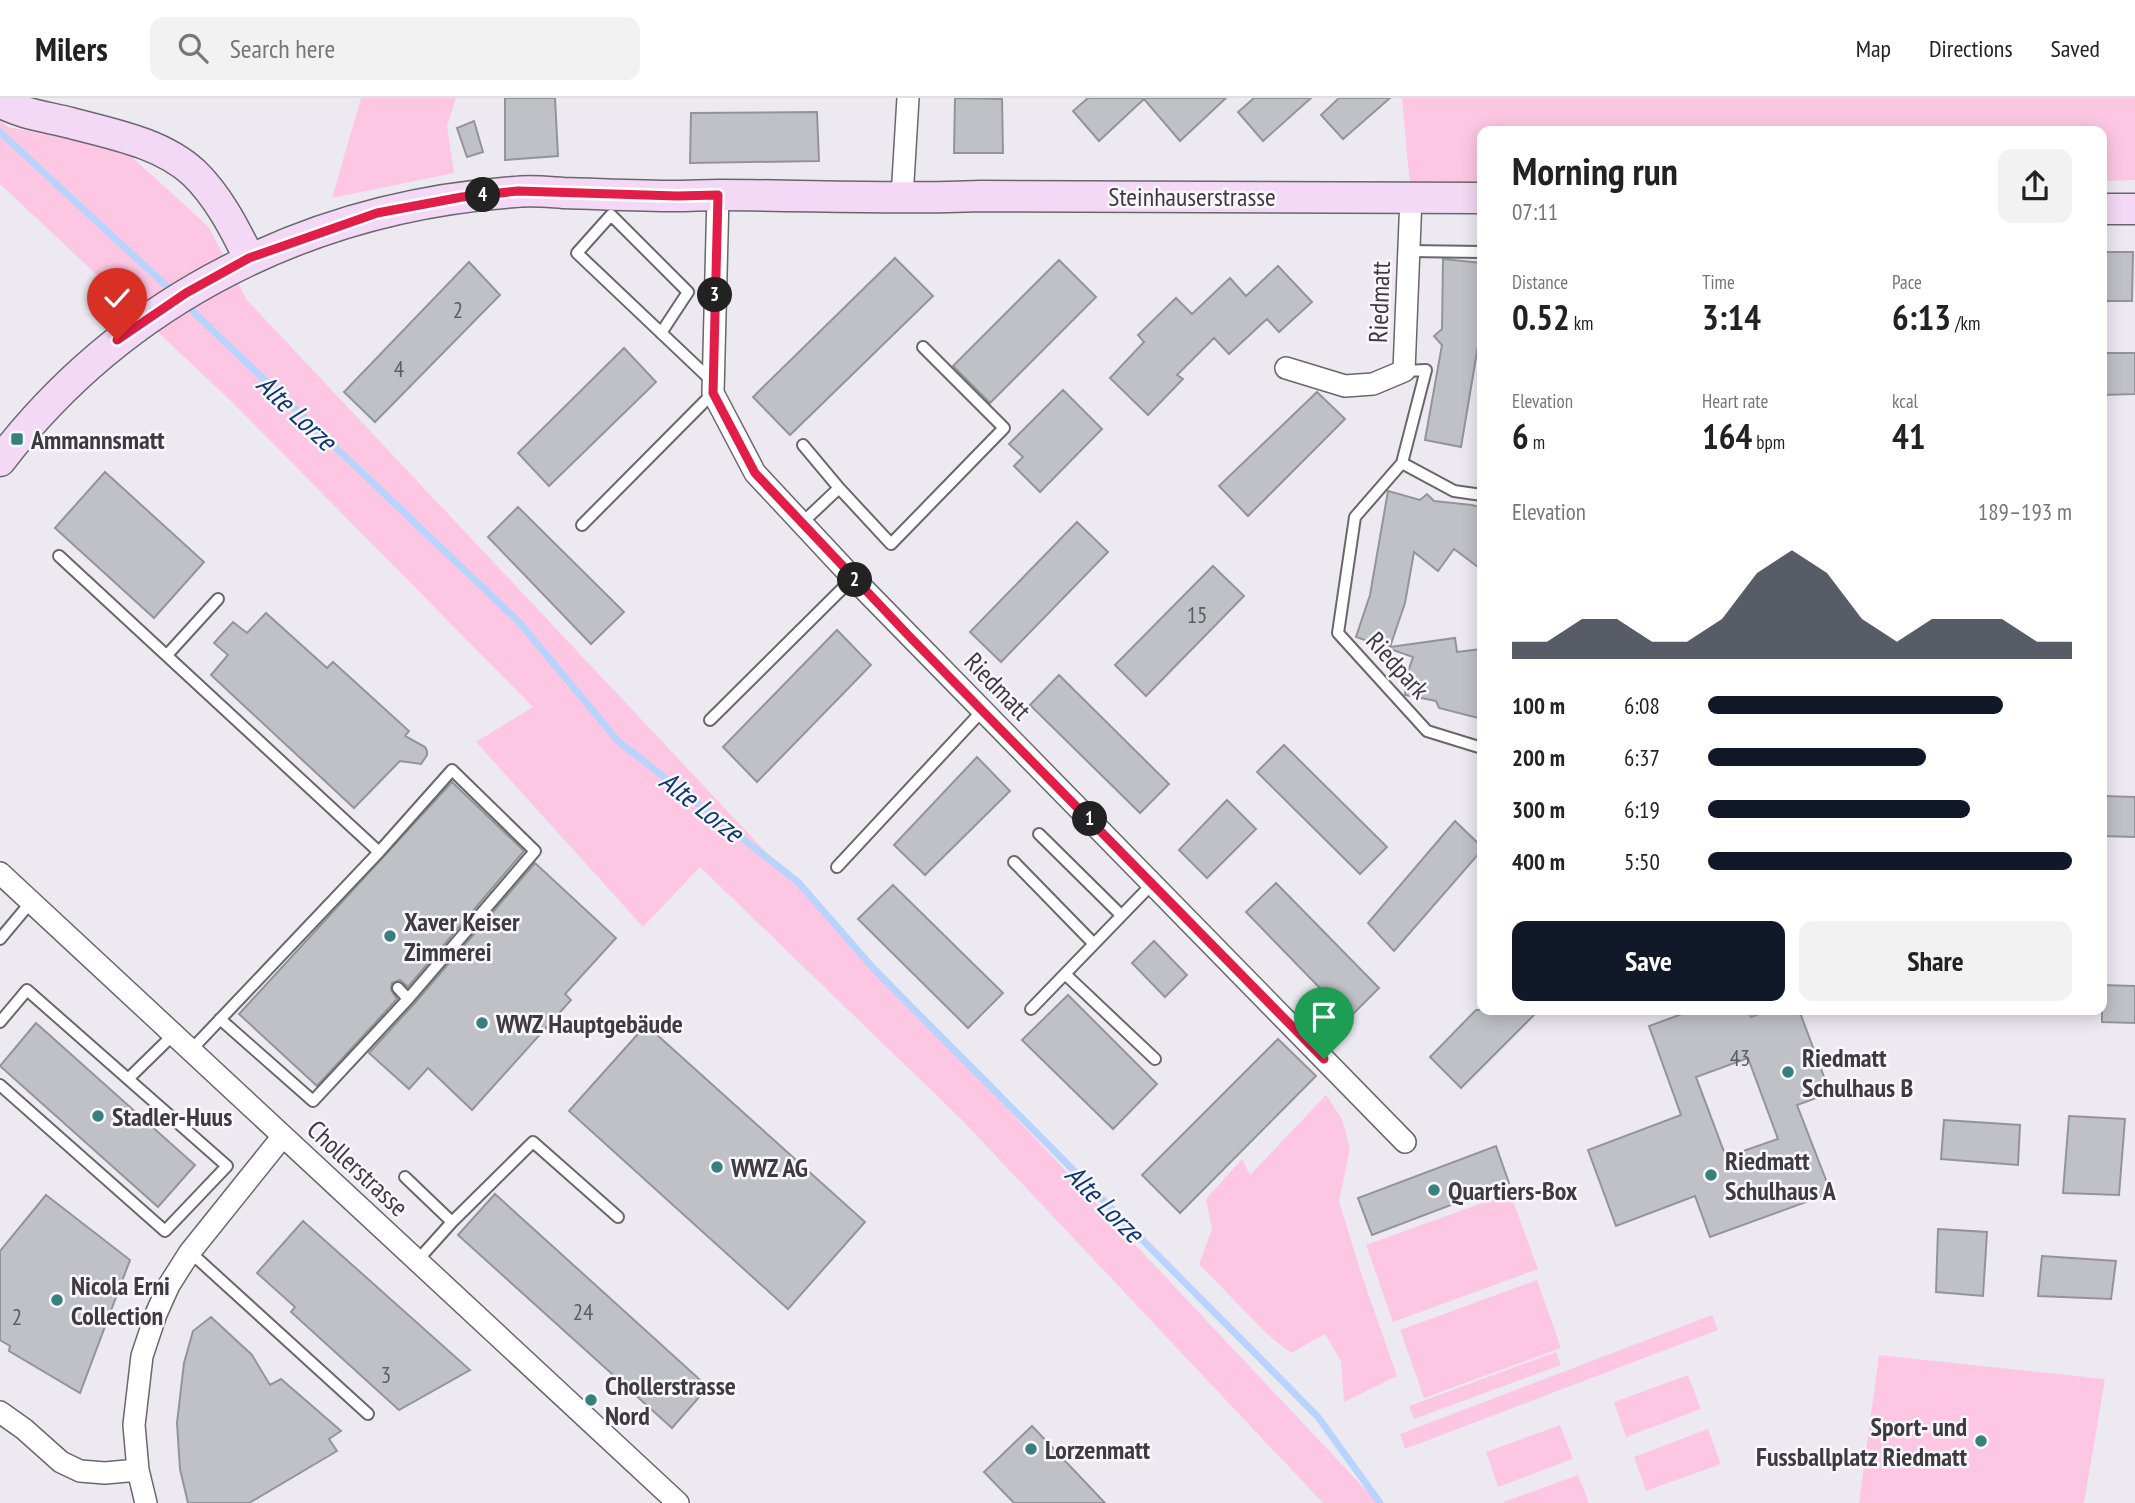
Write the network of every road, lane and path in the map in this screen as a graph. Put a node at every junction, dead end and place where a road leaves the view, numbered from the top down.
1 (908, 98) edge
2 (0, 102) edge
3 (718, 195) junction
4 (1411, 197) junction
5 (902, 198) junction
6 (1477, 198) edge
7 (2107, 209) edge
8 (2135, 209) edge
9 (1409, 251) junction
10 (1477, 252) edge
11 (237, 265) junction
12 (661, 333) junction
13 (923, 347) dead end
14 (1286, 369) dead end
15 (1404, 371) junction
16 (713, 388) junction
17 (803, 445) dead end
18 (0, 461) edge
19 (1402, 463) junction
20 (839, 488) junction
21 (1477, 494) edge
22 (803, 523) junction
23 (582, 525) dead end
24 (59, 556) dead end
25 (853, 578) junction
26 (218, 599) dead end
27 (167, 655) junction
28 (983, 710) junction
29 (710, 720) dead end
30 (1477, 746) edge
31 (1039, 834) dead end
32 (379, 852) junction
33 (1014, 862) dead end
34 (837, 867) dead end
35 (0, 873) edge
36 (1153, 883) junction
37 (31, 901) junction
38 (318, 915) junction
39 (1121, 915) junction
40 (328, 925) dead end
41 (0, 939) edge
42 (1094, 944) junction
43 (1065, 974) junction
44 (398, 988) dead end
45 (408, 999) junction
46 (1031, 1009) dead end
47 (220, 1019) junction
48 (0, 1022) edge
49 (174, 1034) junction
50 (191, 1050) junction
51 (1155, 1059) dead end
52 (129, 1078) junction
53 (0, 1085) edge
54 (283, 1136) junction
55 (1405, 1142) dead end
56 (405, 1178) dead end
57 (618, 1217) dead end
58 (453, 1223) junction
59 (190, 1252) junction
60 (417, 1261) junction
61 (0, 1412) edge
62 (368, 1414) dead end
63 (138, 1470) junction
64 (146, 1503) edge
65 (678, 1503) edge

1 - 5 street
2 - 11 street
3 - 5 street, Steinhauserstrasse
3 - 11 street, Steinhauserstrasse
3 - 16 street, Riedmatt
4 - 5 street, Steinhauserstrasse
4 - 6 street, Steinhauserstrasse
4 - 9 street, Riedmatt
7 - 8 street
9 - 10 lane
9 - 15 street, Riedmatt
11 - 18 street, Steinhauserstrasse
12 - 12 lane
12 - 16 lane
13 - 20 lane
14 - 15 street, Riedmatt
15 - 19 lane, Riedpark
16 - 22 street, Riedmatt
16 - 23 lane
17 - 20 lane
19 - 21 lane
19 - 30 lane, Riedpark
20 - 22 lane
22 - 25 street, Riedmatt
24 - 27 lane
25 - 28 street, Riedmatt
25 - 29 lane
26 - 27 lane
27 - 32 lane
28 - 34 lane
28 - 36 street, Riedmatt
31 - 39 lane
32 - 38 lane
32 - 45 lane
33 - 42 lane
35 - 37 street, Chollerstrasse
36 - 39 lane
36 - 55 street, Riedmatt
37 - 41 lane
37 - 49 street, Chollerstrasse
38 - 40 lane
38 - 47 lane
39 - 42 lane
42 - 43 lane
43 - 46 lane
43 - 51 lane
44 - 45 lane
45 - 47 lane
47 - 50 lane
48 - 52 lane
49 - 50 street, Chollerstrasse
49 - 52 lane
50 - 54 street, Chollerstrasse
52 - 53 lane
54 - 59 street
54 - 60 street, Chollerstrasse
56 - 58 lane
57 - 58 lane
58 - 60 lane
59 - 62 lane
59 - 63 street
60 - 65 street, Chollerstrasse
61 - 63 street
63 - 64 street

